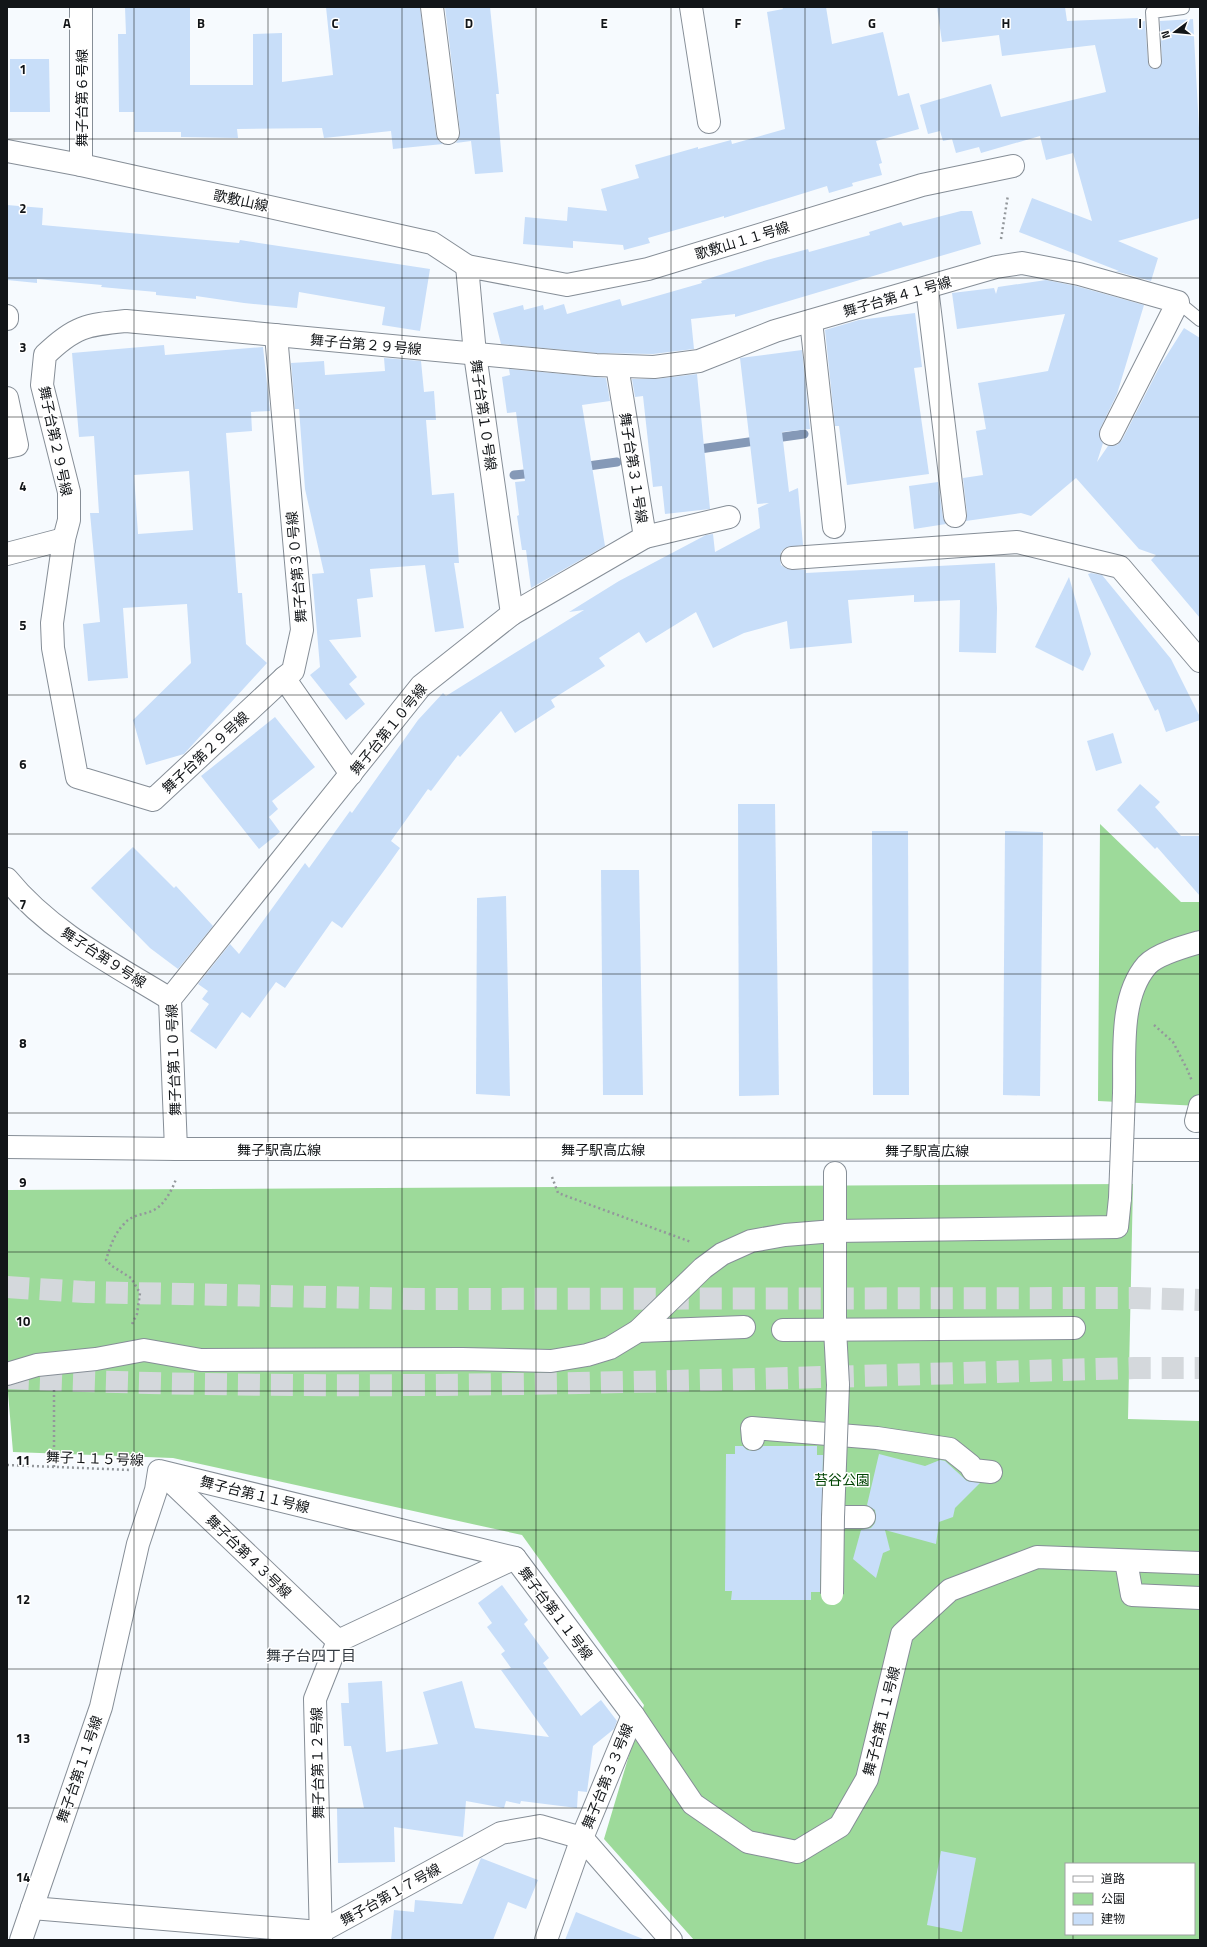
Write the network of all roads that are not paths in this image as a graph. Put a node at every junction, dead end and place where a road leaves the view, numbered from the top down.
1 (81, 7) edge
2 (432, 7) edge
3 (690, 7) edge
4 (1184, 7) edge
5 (1155, 62) dead end
6 (709, 122) dead end
7 (448, 133) dead end
8 (7, 151) edge
9 (81, 165) junction
10 (1013, 166) road end
11 (467, 266) junction
12 (927, 288) junction
13 (1178, 302) junction
14 (1200, 320) edge
15 (811, 321) junction
16 (276, 335) junction
17 (475, 354) junction
18 (617, 366) junction
19 (7, 398) edge
20 (1111, 434) dead end
21 (7, 447) edge
22 (955, 516) dead end
23 (729, 517) dead end
24 (834, 527) dead end
25 (646, 537) junction
26 (64, 539) junction
27 (7, 554) edge
28 (792, 558) dead end
29 (512, 614) junction
30 (1200, 661) edge
31 (284, 678) junction
32 (351, 774) junction
33 (7, 879) edge
34 (1200, 942) edge
35 (170, 999) junction
36 (7, 1147) edge
37 (176, 1149) junction
38 (1200, 1150) edge
39 (835, 1173) dead end
40 (834, 1231) junction
41 (744, 1327) dead end
42 (1074, 1328) dead end
43 (835, 1329) junction
44 (782, 1330) dead end
45 (638, 1331) junction
46 (7, 1374) edge
47 (753, 1439) dead end
48 (159, 1471) junction
49 (991, 1472) dead end
50 (833, 1517) junction
51 (864, 1517) dead end
52 (514, 1558) junction
53 (1126, 1561) junction
54 (1200, 1563) edge
55 (832, 1594) dead end
56 (1200, 1598) edge
57 (338, 1641) junction
58 (633, 1715) junction
59 (582, 1838) junction
60 (32, 1908) junction
61 (320, 1936) edge
62 (21, 1940) edge
63 (546, 1940) edge
64 (671, 1940) edge

1 - 9 street, 舞子台第６号線
2 - 7 street
3 - 6 street
4 - 5 lane
8 - 9 street, 歌敷山線
9 - 11 street, 歌敷山線
10 - 11 street, 歌敷山１１号線
11 - 17 street, 舞子台第１０号線
12 - 13 street, 舞子台第４１号線
12 - 15 street, 舞子台第４１号線
12 - 22 street
13 - 14 lane
13 - 20 street
15 - 18 street, 舞子台第４１号線
15 - 24 street
16 - 17 street, 舞子台第２９号線
16 - 26 street, 舞子台第２９号線
16 - 31 street, 舞子台第３０号線
17 - 18 street, 舞子台第２９号線
17 - 29 street, 舞子台第１０号線
18 - 25 street, 舞子台第３１号線
19 - 21 street
23 - 25 street
25 - 29 street, 舞子台第３１号線
26 - 27 street
26 - 31 street, 舞子台第２９号線
28 - 30 street
29 - 32 street, 舞子台第１０号線
31 - 32 street
32 - 35 street, 舞子台第１０号線
33 - 35 street, 舞子台第９号線
34 - 40 street, bridge
35 - 37 street, 舞子台第１０号線
36 - 37 street, 舞子駅高広線
37 - 38 street, 舞子駅高広線
39 - 40 street
40 - 43 street
40 - 45 street
41 - 45 street
42 - 43 street
43 - 44 street
43 - 50 street, bridge
45 - 46 street
47 - 49 street
48 - 52 street, 舞子台第１１号線
48 - 57 street, 舞子台第４３号線
48 - 60 street, 舞子台第１１号線
50 - 51 street
50 - 55 street, bridge
52 - 57 street
52 - 58 street, 舞子台第１１号線
53 - 54 street, 舞子台第１１号線
53 - 56 street
53 - 58 street, 舞子台第１１号線
57 - 61 street, 舞子台第１２号線
58 - 59 street, 舞子台第３３号線
59 - 61 street, 舞子台第１７号線
59 - 63 street, 舞子台第３３号線
59 - 64 street
60 - 61 street
60 - 62 street, 舞子台第１１号線

